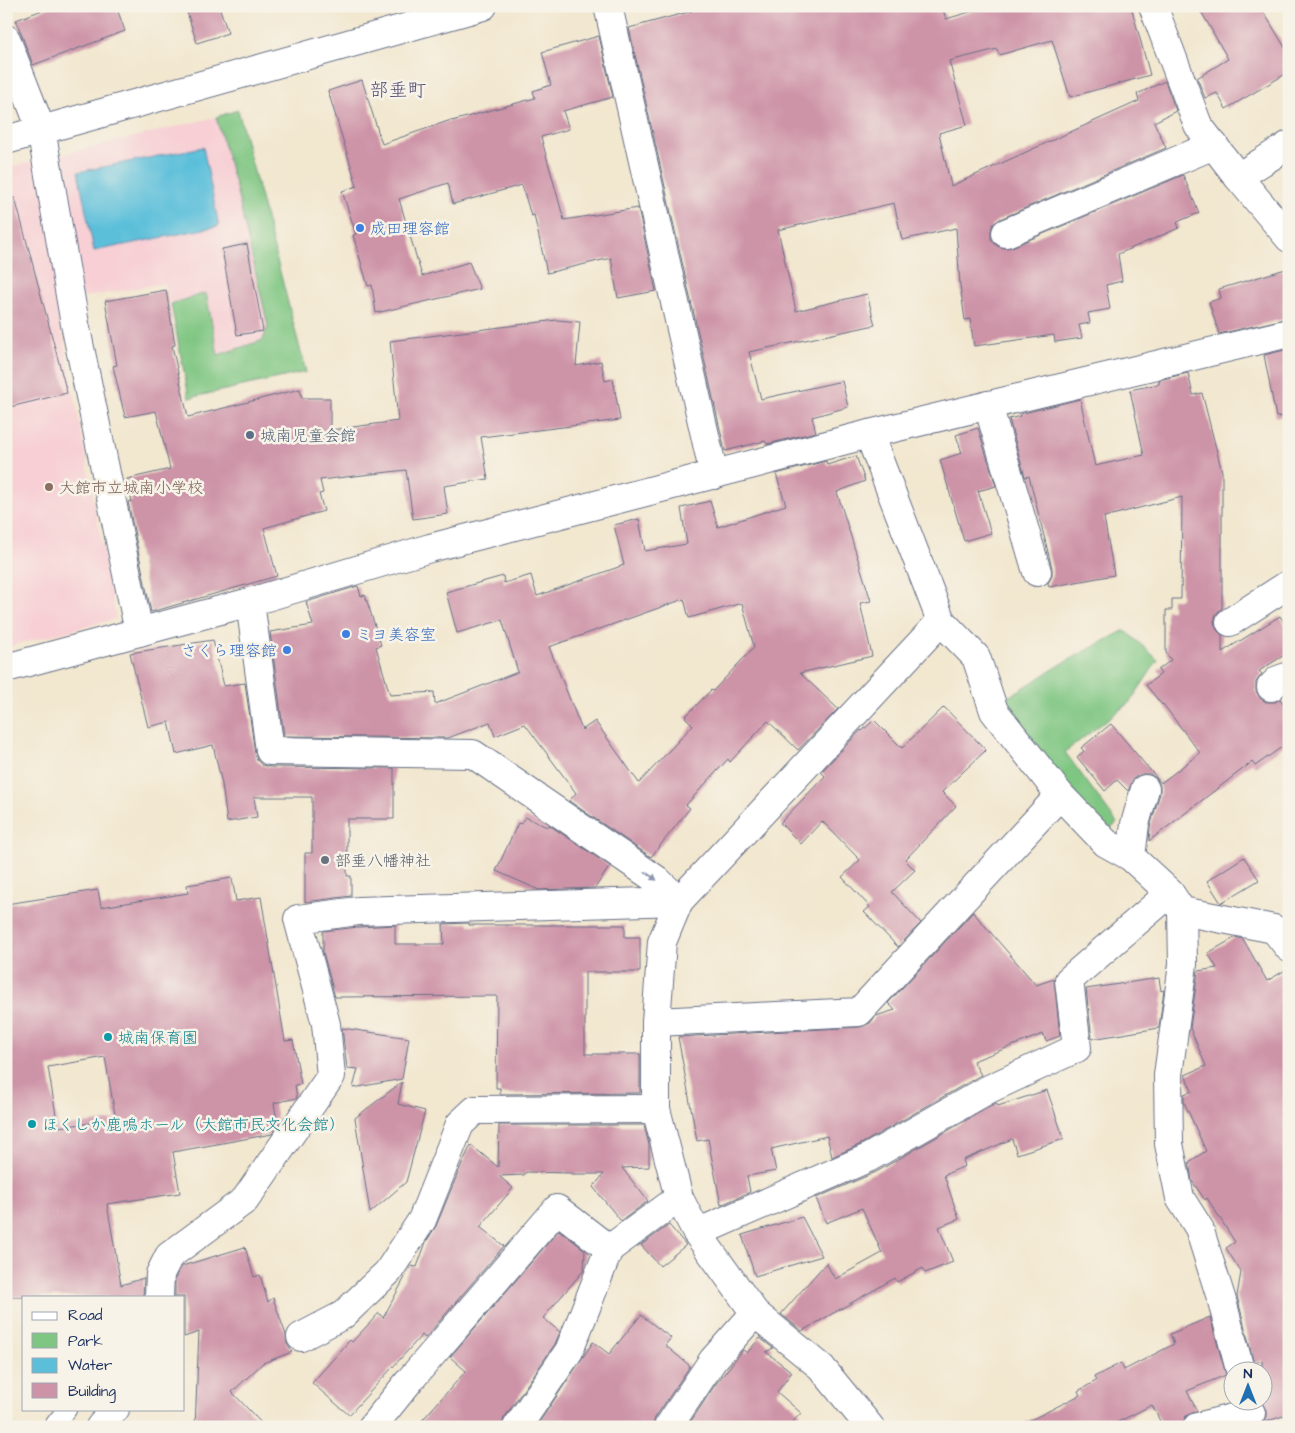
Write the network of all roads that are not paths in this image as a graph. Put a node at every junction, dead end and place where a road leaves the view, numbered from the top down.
1 (483, 6) edge
2 (608, 6) edge
3 (1153, 6) edge
4 (6, 39) edge
5 (41, 129) junction
6 (6, 140) edge
7 (1214, 145) junction
8 (1289, 145) edge
9 (1238, 177) junction
10 (1006, 233) dead end
11 (1289, 238) edge
12 (1289, 332) edge
13 (988, 405) junction
14 (869, 434) junction
15 (714, 475) junction
16 (1037, 572) dead end
17 (1289, 584) edge
18 (250, 602) junction
19 (941, 621) junction
20 (1230, 622) dead end
21 (139, 632) junction
22 (6, 668) edge
23 (1145, 790) dead end
24 (1060, 795) junction
25 (1132, 857) junction
26 (679, 901) junction
27 (1176, 902) junction
28 (1289, 948) edge
29 (656, 1022) junction
30 (656, 1109) junction
31 (679, 1198) junction
32 (697, 1233) junction
33 (609, 1249) junction
34 (159, 1296) edge
35 (755, 1313) junction
36 (301, 1337) dead end
37 (1237, 1360) edge
38 (66, 1410) edge
39 (114, 1410) edge
40 (1252, 1413) edge
41 (53, 1427) edge
42 (100, 1427) edge
43 (372, 1427) edge
44 (517, 1427) edge
45 (668, 1427) edge
46 (870, 1427) edge
47 (1197, 1427) edge

1 - 5 street
2 - 15 street
3 - 7 street
4 - 5 street
5 - 6 street
5 - 21 street
7 - 9 street
7 - 10 street
8 - 9 street
9 - 11 street
12 - 13 street
13 - 14 street
13 - 16 street
14 - 15 street
14 - 19 street
15 - 18 street
17 - 20 street
18 - 21 street
18 -> 26 street
19 - 24 street
19 - 26 street
21 - 22 street
23 - 25 street
24 - 25 street
24 - 29 street
25 - 27 street
26 - 29 street
26 - 34 street
27 - 28 street
27 - 32 street
27 - 37 street
29 - 30 street
30 - 31 street
30 - 36 street
31 - 32 street
31 - 33 street
32 - 35 street
33 - 43 street
33 - 44 street
35 - 45 street
35 - 46 street
38 - 41 lane
39 - 42 street
40 - 47 street

